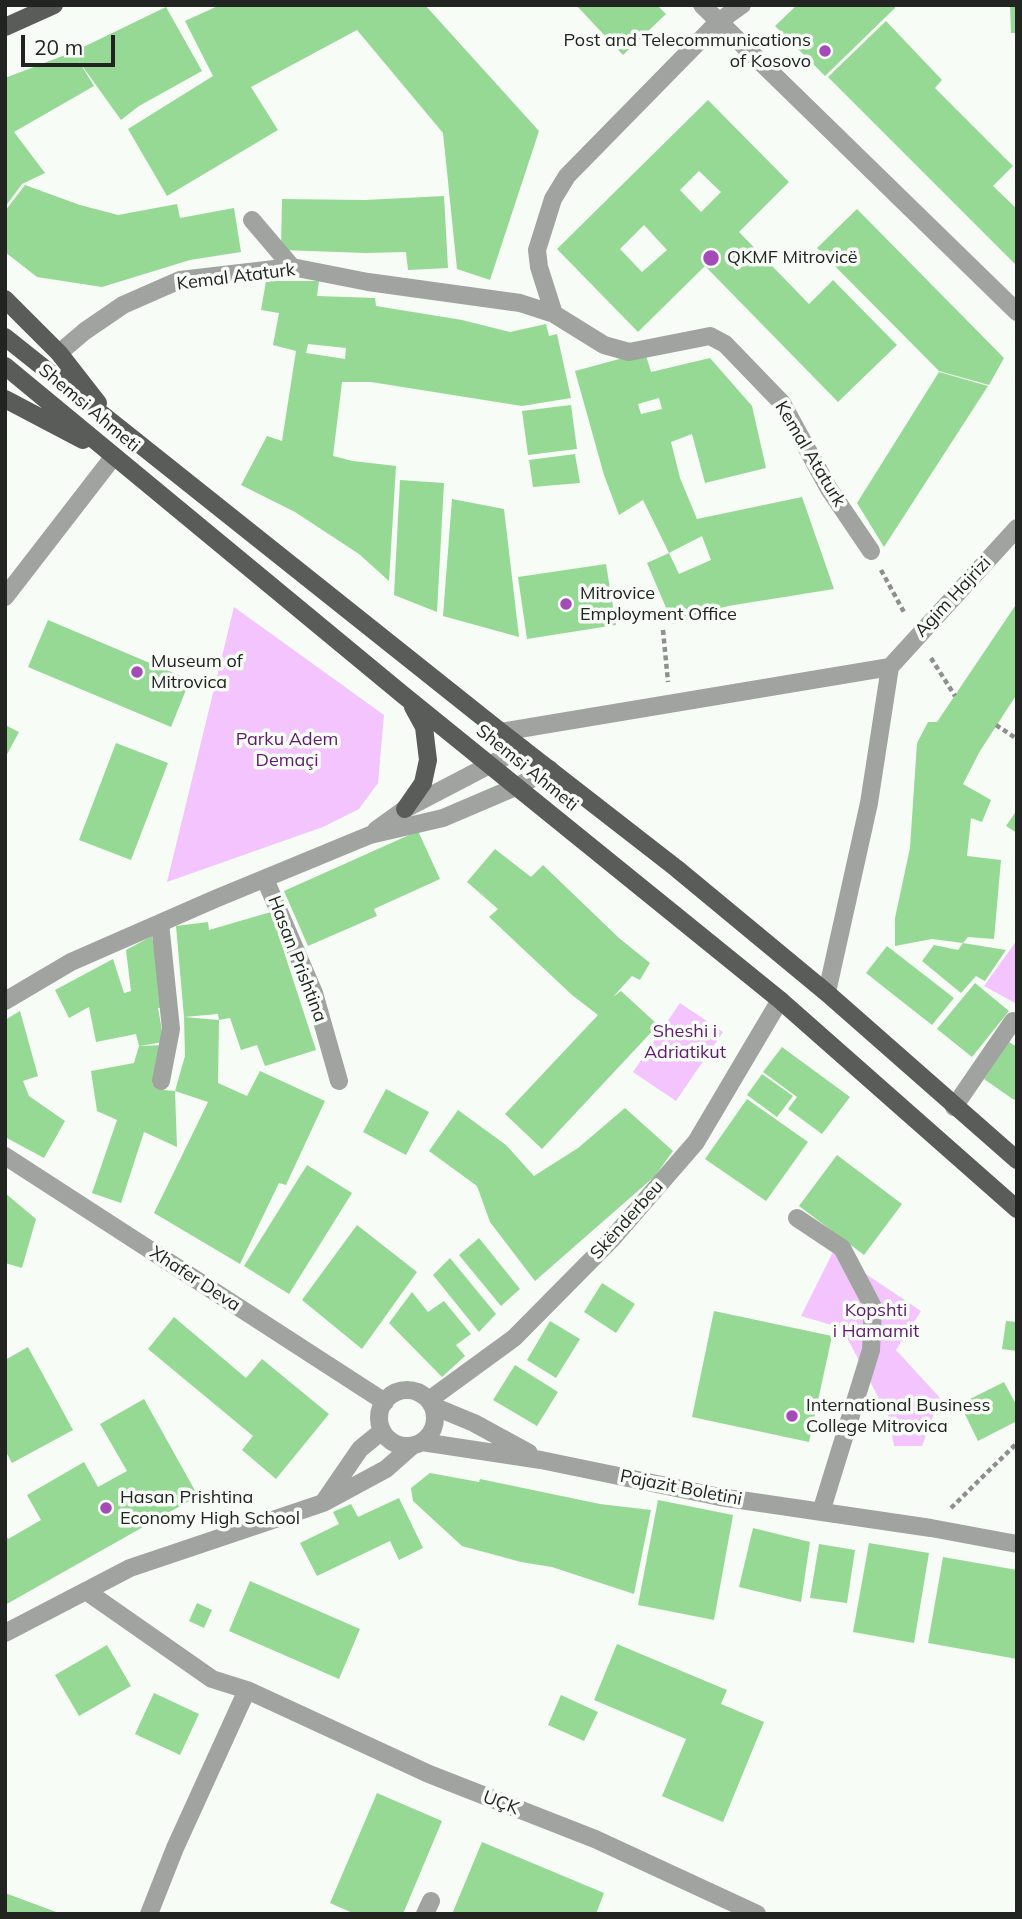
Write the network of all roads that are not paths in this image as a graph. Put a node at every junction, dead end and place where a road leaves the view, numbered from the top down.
1 (47, 5) edge
2 (54, 5) edge
3 (702, 5) edge
4 (742, 5) edge
5 (5, 19) edge
6 (718, 22) junction
7 (5, 27) edge
8 (252, 220) dead end
9 (292, 267) junction
10 (5, 299) edge
11 (1017, 312) edge
12 (554, 314) junction
13 (5, 337) edge
14 (59, 353) junction
15 (5, 366) edge
16 (5, 400) edge
17 (117, 428) junction
18 (114, 456) junction
19 (1017, 528) edge
20 (871, 551) dead end
21 (5, 597) edge
22 (890, 667) junction
23 (401, 694) junction
24 (501, 732) junction
25 (522, 748) junction
26 (492, 765) junction
27 (550, 769) junction
28 (518, 786) junction
29 (405, 809) junction
30 (370, 835) junction
31 (265, 879) junction
32 (160, 923) junction
33 (827, 992) junction
34 (780, 1000) junction
35 (5, 1001) edge
36 (1013, 1021) dead end
37 (160, 1081) dead end
38 (339, 1081) dead end
39 (954, 1107) junction
40 (5, 1156) edge
41 (1017, 1160) edge
42 (1017, 1209) edge
43 (797, 1218) dead end
44 (385, 1402) junction
45 (431, 1403) junction
46 (382, 1431) junction
47 (417, 1444) junction
48 (541, 1460) junction
49 (323, 1503) junction
50 (821, 1512) junction
51 (1017, 1544) edge
52 (86, 1591) junction
53 (5, 1633) edge
54 (247, 1690) junction
55 (149, 1914) edge
56 (757, 1914) edge

1 - 5 street
2 - 7 main road
3 - 6 street
4 - 6 street
6 - 11 street
6 - 12 street
8 - 9 street
9 - 12 street, Kemal Ataturk
9 - 14 street, Kemal Ataturk
10 - 14 main road
12 - 20 street, Kemal Ataturk
13 - 17 main road, Shemsi Ahmeti
14 - 17 main road
15 - 18 main road, Shemsi Ahmeti
16 - 18 main road
17 - 24 main road, Shemsi Ahmeti
18 - 21 street
18 - 23 main road, Shemsi Ahmeti
19 - 22 street, Agim Hajrizi
22 - 24 street
22 - 33 street
23 - 26 main road, Shemsi Ahmeti
23 - 29 main road
24 - 25 main road, Shemsi Ahmeti
25 - 26 street, Hasan Prishtina
25 - 27 main road, Shemsi Ahmeti
26 - 28 main road, Shemsi Ahmeti
26 - 29 street, Hasan Prishtina
27 - 28 street, Hasan Prishtina
27 - 33 main road, Shemsi Ahmeti
28 - 30 street, Hasan Prishtina
28 - 34 main road, Shemsi Ahmeti
29 - 30 street, Hasan Prishtina
30 - 31 street, Hasan Prishtina
31 - 32 street, Hasan Prishtina
31 - 38 street, Hasan Prishtina
32 - 35 street, Hasan Prishtina
32 - 37 street
33 - 39 main road, Shemsi Ahmeti
34 - 42 main road, Shemsi Ahmeti
34 - 45 street, Skënderbeu
36 - 39 street
39 - 41 main road, Shemsi Ahmeti
40 - 44 street, Xhafer Deva
43 - 50 street
44 - 45 street
44 - 46 street
45 - 47 street
45 - 48 street, Pajazit Boletini
46 - 47 street
46 - 49 street
47 - 48 street, Pajazit Boletini
47 - 49 street
48 - 50 street, Pajazit Boletini
49 - 52 street
50 - 51 street, Pajazit Boletini
52 - 53 street
52 - 54 street, UÇK
54 - 55 street
54 - 56 street, UÇK

